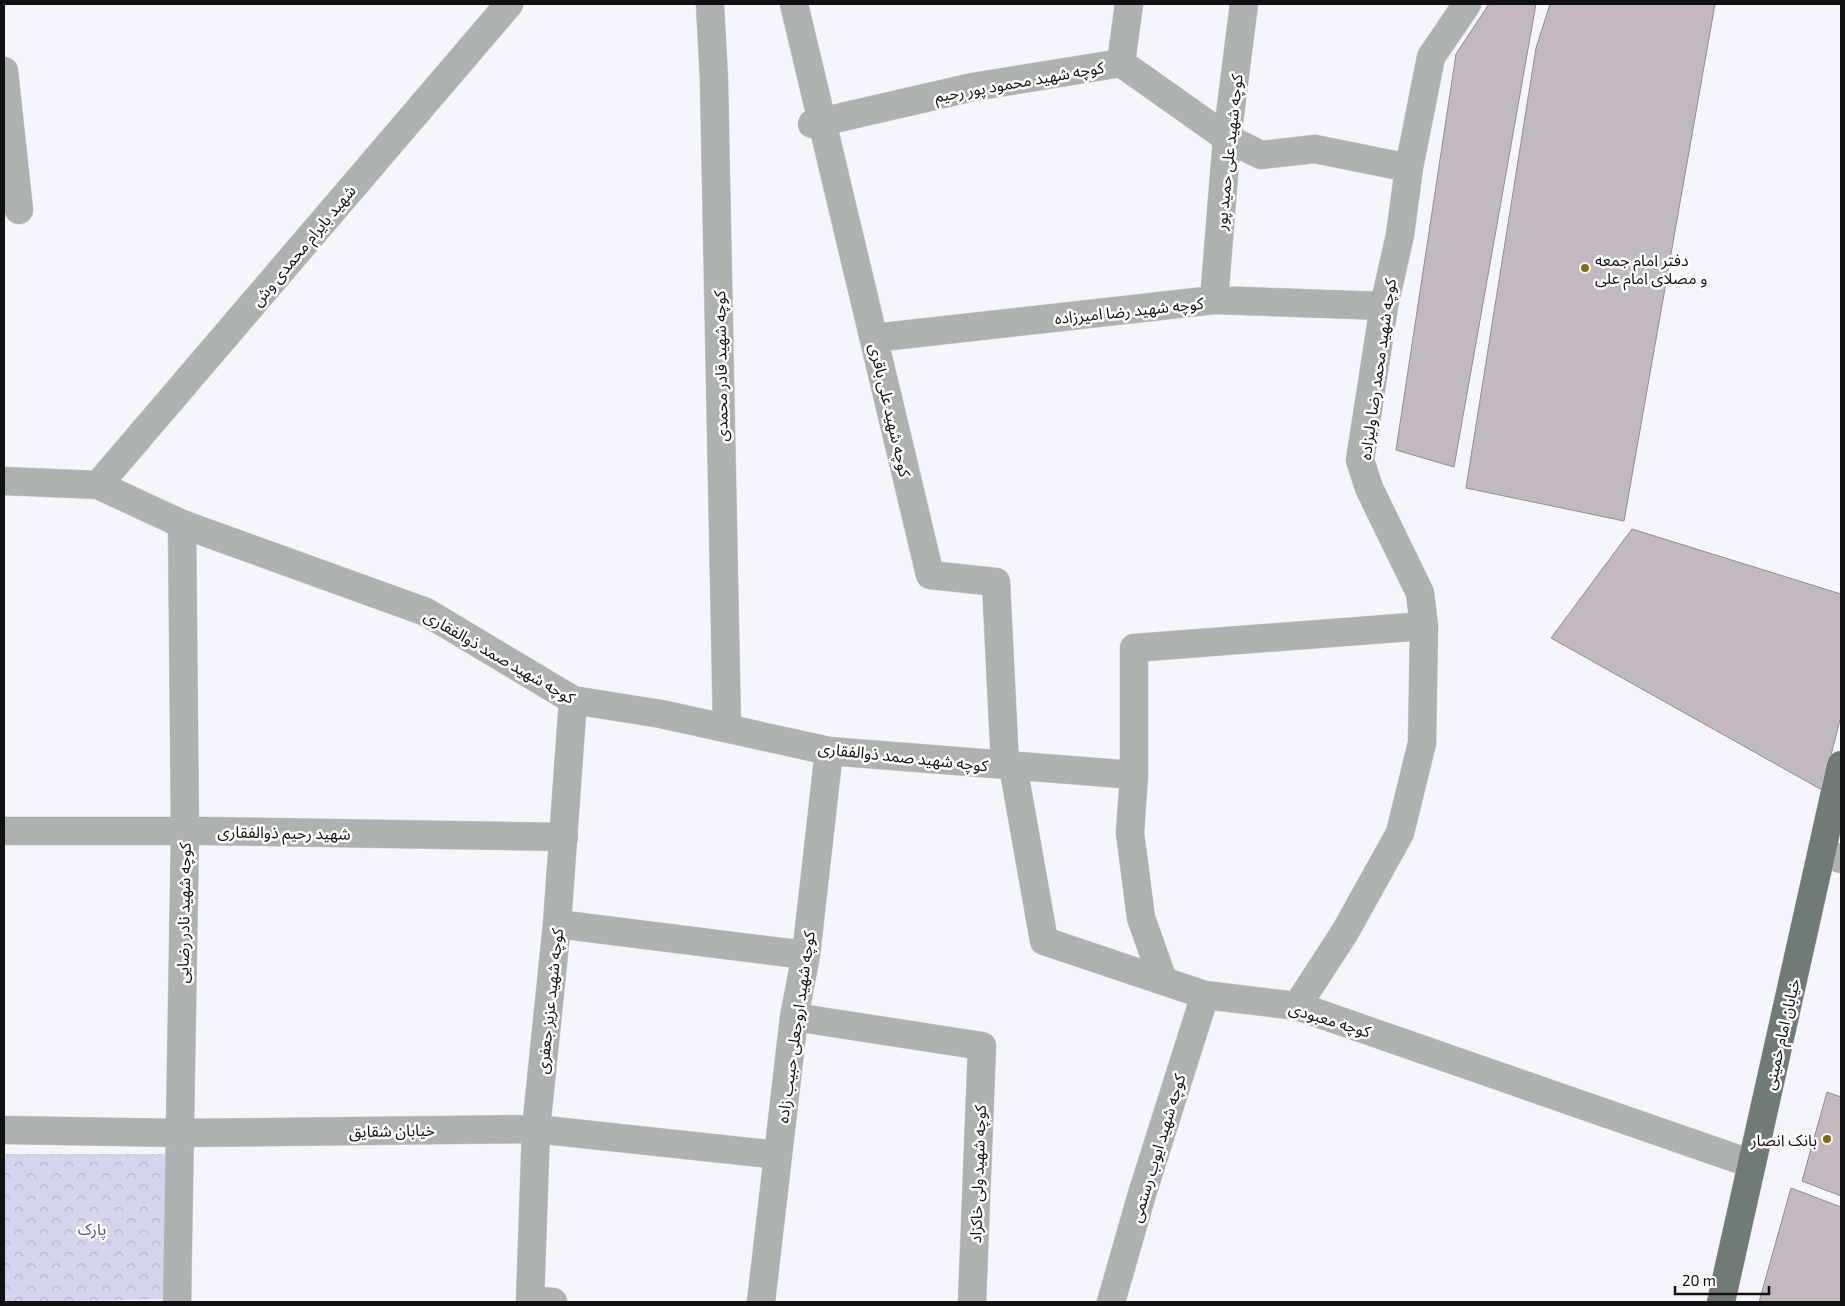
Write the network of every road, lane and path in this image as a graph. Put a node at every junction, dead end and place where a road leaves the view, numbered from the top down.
1 (509, 4) edge
2 (710, 4) edge
3 (794, 4) edge
4 (1129, 4) edge
5 (1244, 4) edge
6 (1467, 4) edge
7 (1121, 64) junction
8 (4, 71) edge
9 (817, 123) junction
10 (1227, 138) junction
11 (1409, 168) junction
12 (19, 210) dead end
13 (1214, 300) junction
14 (1384, 306) junction
15 (874, 338) junction
16 (4, 481) edge
17 (98, 485) junction
18 (182, 524) junction
19 (1424, 626) junction
20 (573, 700) junction
21 (727, 728) junction
22 (829, 751) junction
23 (1841, 765) edge
24 (1009, 766) junction
25 (1134, 775) junction
26 (4, 831) edge
27 (185, 831) junction
28 (564, 837) junction
29 (1832, 855) edge
30 (557, 924) junction
31 (806, 955) junction
32 (1163, 980) junction
33 (1205, 995) junction
34 (1297, 1006) junction
35 (794, 1017) junction
36 (536, 1129) junction
37 (4, 1130) edge
38 (180, 1133) junction
39 (778, 1155) junction
40 (1752, 1164) junction
41 (177, 1302) edge
42 (538, 1302) edge
43 (761, 1302) edge
44 (972, 1302) edge
45 (1111, 1302) edge
46 (1721, 1302) edge

1 - 17 street, شهید بایرام محمدی وش
2 - 21 street, کوچه شهید قادر محمدی
3 - 9 street, کوچه شهید علی باقری
4 - 7 street
5 - 10 street, کوچه شهید علی حمید پور
6 - 11 street, کوچه شهید محمد رضا ولیزاده
7 - 9 street, کوچه شهید محمود پور رحیم
7 - 10 street, کوچه شهید محمود پور رحیم
8 - 12 street
9 - 15 street, کوچه شهید علی باقری
10 - 11 street, کوچه شهید محمود پور رحیم
10 - 13 street, کوچه شهید علی حمید پور
11 - 14 street, کوچه شهید محمد رضا ولیزاده
13 - 14 street, کوچه شهید رضا امیرزاده
13 - 15 street, کوچه شهید رضا امیرزاده
14 - 19 street, کوچه شهید محمد رضا ولیزاده
15 - 24 street, کوچه شهید علی باقری
16 - 17 street, کوچه شهید صمد ذوالفقاری
17 - 18 street, کوچه شهید صمد ذوالفقاری
18 - 20 street, کوچه شهید صمد ذوالفقاری
18 - 27 street, کوچه شهید نادر رضایی
19 - 25 street
19 - 34 street, کوچه شهید محمد رضا ولیزاده
20 - 21 street, کوچه شهید صمد ذوالفقاری
20 - 28 street, کوچه شهید عزیز جعفری
21 - 22 street, کوچه شهید صمد ذوالفقاری
22 - 24 street, کوچه شهید صمد ذوالفقاری
22 - 31 street, کوچه شهید اروجعلی حبیب زاده
23 - 29 main road, خیابان امام خمینی
24 - 25 street, کوچه شهید صمد ذوالفقاری
24 - 32 street, کوچه معبودی
25 - 32 street
26 - 27 street, شهید رحیم ذوالفقاری
27 - 28 street, شهید رحیم ذوالفقاری
27 - 38 street, کوچه شهید نادر رضایی
28 - 30 street, کوچه شهید عزیز جعفری
29 - 40 main road, خیابان امام خمینی
30 - 31 street
30 - 36 street, کوچه شهید عزیز جعفری
31 - 35 street, کوچه شهید اروجعلی حبیب زاده
32 - 33 street, کوچه معبودی
33 - 34 street, کوچه معبودی
33 - 45 street, کوچه شهید ایوب رستمی
34 - 40 street, کوچه معبودی
35 - 39 street, کوچه شهید اروجعلی حبیب زاده
35 - 44 street, کوچه شهید ولی خاکزاد
36 - 38 street, خیابان شقایق
36 - 39 street, خیابان شقایق
36 - 42 street, کوچه شهید عزیز جعفری
37 - 38 street, خیابان شقایق
38 - 41 street, کوچه شهید نادر رضایی
39 - 43 street, کوچه شهید اروجعلی حبیب زاده
40 - 46 main road, خیابان امام خمینی

